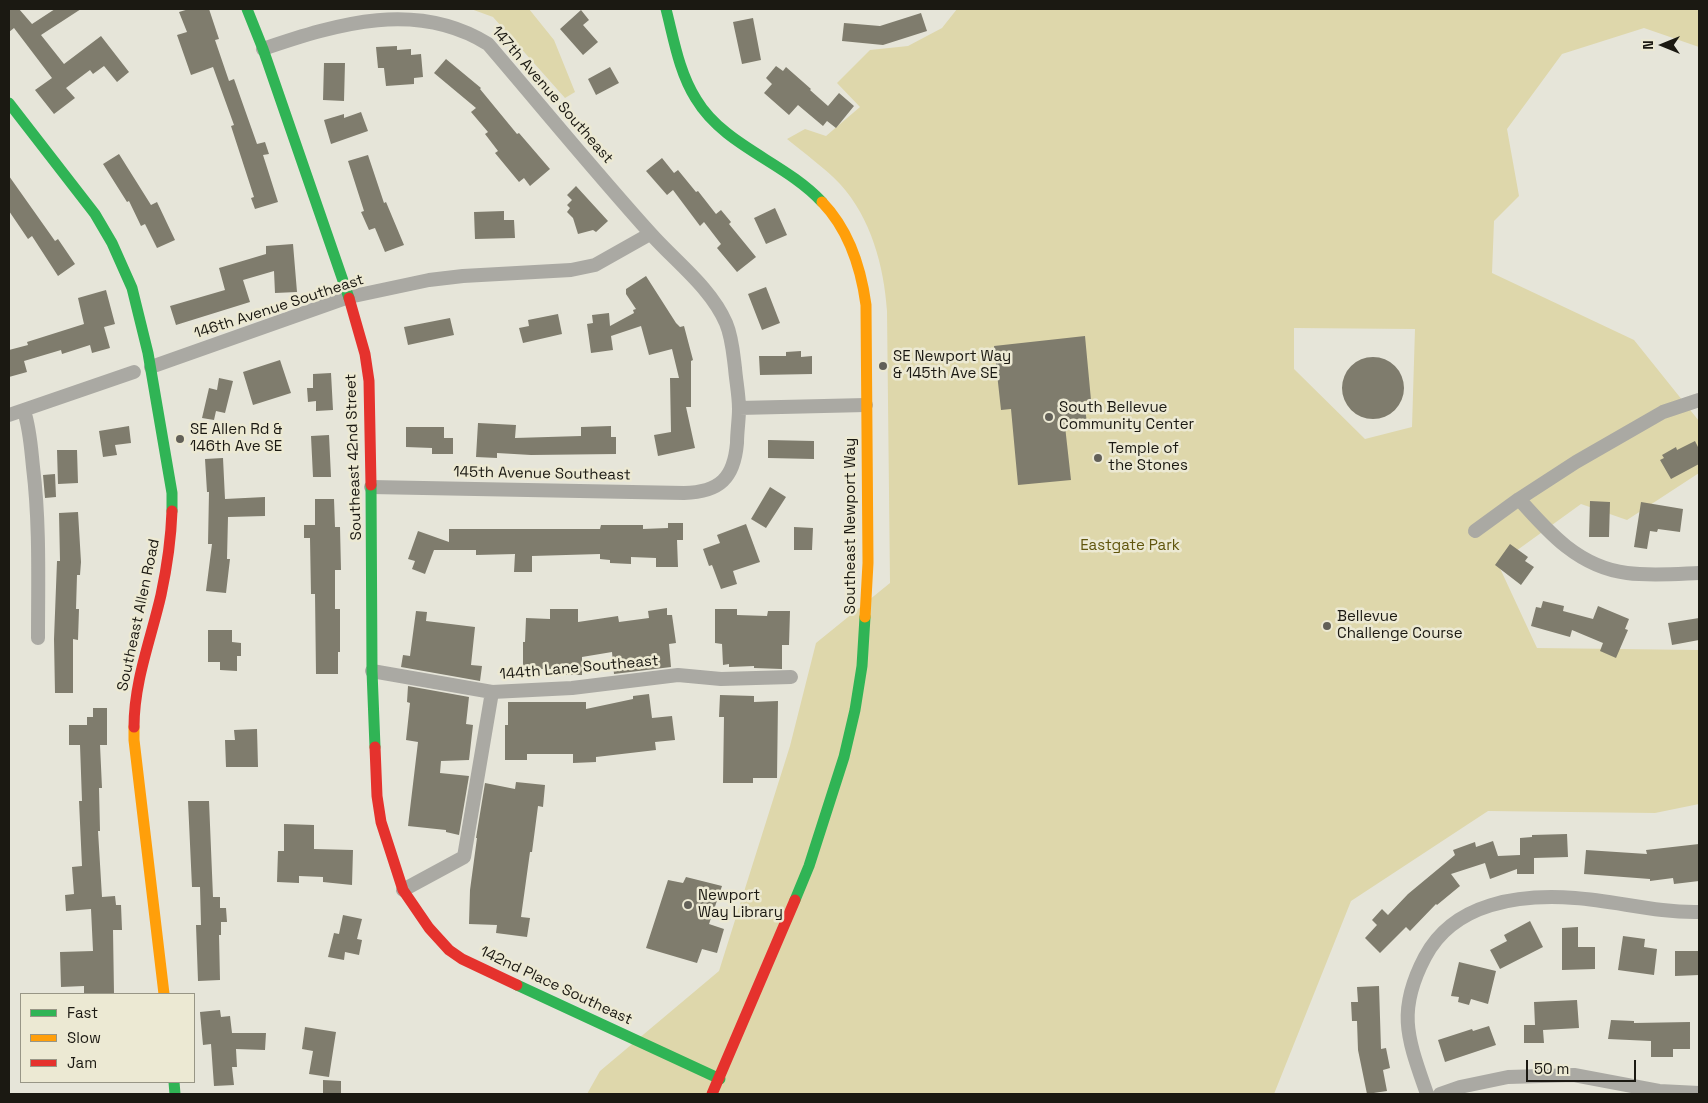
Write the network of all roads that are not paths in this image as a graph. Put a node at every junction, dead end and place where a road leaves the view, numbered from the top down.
1 (247, 9) edge
2 (666, 9) edge
3 (263, 49) junction
4 (9, 103) edge
5 (650, 234) junction
6 (349, 298) junction
7 (151, 367) junction
8 (134, 372) joint
9 (1699, 400) edge
10 (866, 405) junction
11 (739, 408) junction
12 (24, 411) junction
13 (9, 415) edge
14 (371, 488) junction
15 (712, 489) joint
16 (1519, 499) junction
17 (1475, 531) dead end
18 (1699, 573) edge
19 (38, 638) dead end
20 (372, 671) junction
21 (791, 677) dead end
22 (492, 692) junction
23 (403, 890) junction
24 (1699, 912) edge
25 (164, 993) edge
26 (720, 1079) junction
27 (712, 1094) edge
28 (1427, 1094) edge
29 (1440, 1094) edge
30 (1699, 1094) edge

1 - 3 street, Southeast 42nd Street
2 - 10 street, Southeast Newport Way
3 - 5 street, 147th Avenue Southeast
3 - 6 street, Southeast 42nd Street
4 - 7 street, Southeast Allen Road
5 - 6 street, 146th Avenue Southeast
5 - 11 street, 147th Avenue Southeast
6 - 7 street, 146th Avenue Southeast
6 - 14 street, Southeast 42nd Street
7 - 8 street, 146th Avenue Southeast
7 - 25 street, Southeast Allen Road
8 - 12 street, 146th Avenue Southeast
9 - 16 street
10 - 11 street
10 - 26 street, Southeast Newport Way
11 - 15 street, 147th Avenue Southeast
12 - 13 street, 146th Avenue Southeast
12 - 19 street
14 - 15 street, 145th Avenue Southeast
14 - 20 street, Southeast 42nd Street
16 - 17 street
16 - 18 street
20 - 22 street, 144th Lane Southeast
20 - 23 street, Southeast 42nd Street
21 - 22 street, 144th Lane Southeast
22 - 23 street
23 - 26 street, 142nd Place Southeast
24 - 28 street
26 - 27 street, Southeast Newport Way
29 - 30 street

